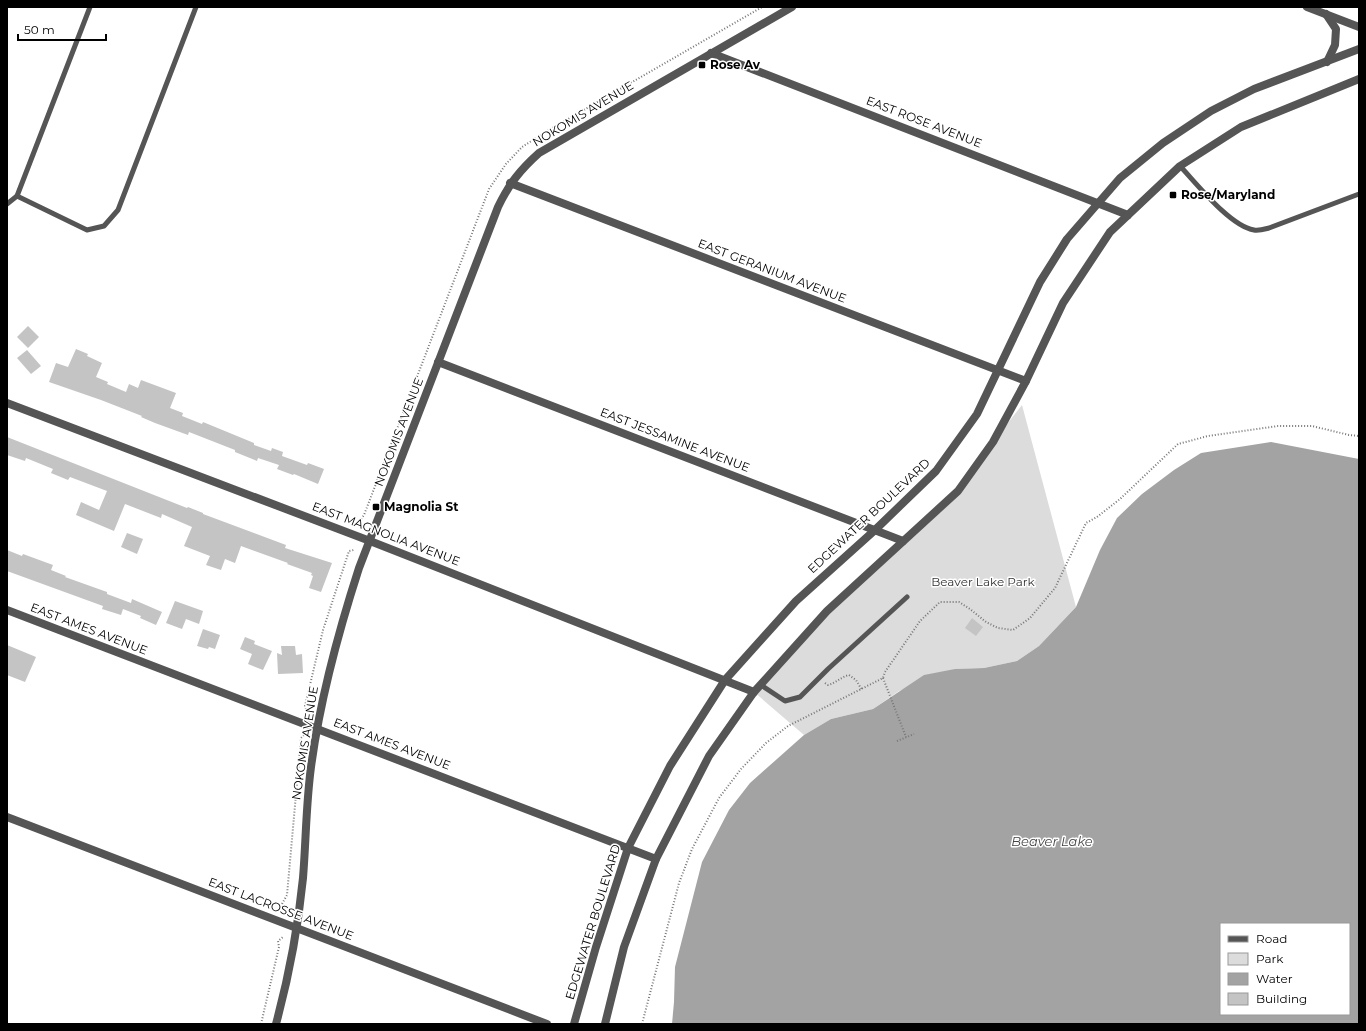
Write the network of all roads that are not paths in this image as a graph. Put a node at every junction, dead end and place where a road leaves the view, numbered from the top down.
1 (90, 7) edge
2 (196, 7) edge
3 (792, 7) edge
4 (1307, 7) edge
5 (1326, 14) junction
6 (1359, 27) edge
7 (1359, 49) edge
8 (710, 53) junction
9 (1327, 62) junction
10 (1359, 79) edge
11 (1180, 166) junction
12 (510, 183) junction
13 (1359, 194) edge
14 (17, 196) junction
15 (1098, 202) junction
16 (7, 204) edge
17 (1128, 215) junction
18 (438, 362) junction
19 (998, 370) junction
20 (1026, 381) junction
21 (7, 403) edge
22 (875, 530) junction
23 (370, 540) junction
24 (903, 541) junction
25 (907, 597) dead end
26 (7, 610) edge
27 (724, 680) junction
28 (761, 685) junction
29 (754, 692) junction
30 (317, 728) junction
31 (7, 817) edge
32 (628, 848) junction
33 (656, 859) junction
34 (297, 928) junction
35 (276, 1024) edge
36 (547, 1024) edge
37 (574, 1024) edge
38 (605, 1024) edge

1 - 14 lane
2 - 14 lane
3 - 8 street, NOKOMIS AVENUE
4 - 5 street
5 - 6 street
5 - 9 street
7 - 9 street, EDGEWATER BOULEVARD
8 - 12 street, NOKOMIS AVENUE
8 - 15 street, EAST ROSE AVENUE
9 - 15 street, EDGEWATER BOULEVARD
10 - 11 street
11 - 13 lane
11 - 17 street
12 - 18 street, NOKOMIS AVENUE
12 - 19 street, EAST GERANIUM AVENUE
14 - 16 lane
15 - 17 street, EAST ROSE AVENUE
15 - 19 street, EDGEWATER BOULEVARD
17 - 20 street
18 - 22 street, EAST JESSAMINE AVENUE
18 - 23 street, NOKOMIS AVENUE
19 - 20 street, EAST GERANIUM AVENUE
19 - 22 street, EDGEWATER BOULEVARD
20 - 24 street
21 - 23 street, EAST MAGNOLIA AVENUE
22 - 24 street, EAST JESSAMINE AVENUE
22 - 27 street, EDGEWATER BOULEVARD
23 - 27 street, EAST MAGNOLIA AVENUE
23 - 30 street, NOKOMIS AVENUE
24 - 28 street
25 - 28 lane
26 - 30 street, EAST AMES AVENUE
27 - 29 street, EAST MAGNOLIA AVENUE
27 - 32 street, EDGEWATER BOULEVARD
28 - 29 street
29 - 33 street
30 - 32 street, EAST AMES AVENUE
30 - 34 street, NOKOMIS AVENUE
31 - 34 street, EAST LACROSSE AVENUE
32 - 33 street, EAST AMES AVENUE
32 - 37 street, EDGEWATER BOULEVARD
33 - 38 street
34 - 35 street, NOKOMIS AVENUE
34 - 36 street, EAST LACROSSE AVENUE

